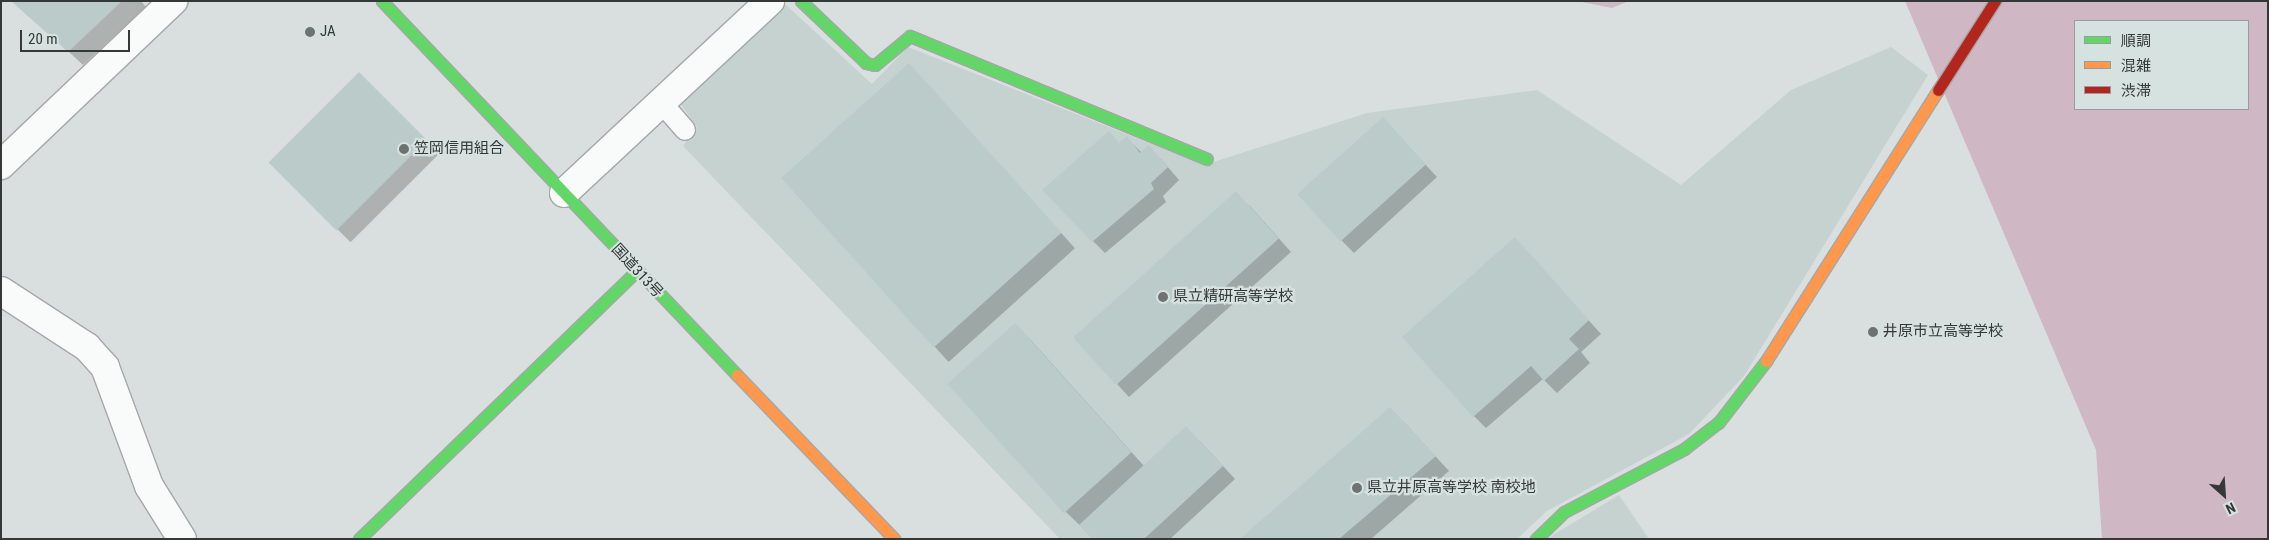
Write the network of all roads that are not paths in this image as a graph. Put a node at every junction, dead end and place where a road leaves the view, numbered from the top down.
1 (173, 1) edge
2 (382, 1) edge
3 (770, 1) edge
4 (801, 1) edge
5 (1995, 1) edge
6 (660, 101) junction
7 (685, 130) dead end
8 (1207, 159) dead end
9 (1, 165) edge
10 (564, 193) junction
11 (637, 272) junction
12 (1, 291) edge
13 (182, 539) edge
14 (359, 539) edge
15 (894, 539) edge
16 (1536, 539) edge

1 - 9 street
2 - 10 main road, 国道313号
3 - 6 street
4 - 8 main road
5 - 16 main road
6 - 7 lane
6 - 10 street
10 - 11 main road, 国道313号
11 - 14 main road
11 - 15 main road, 国道313号
12 - 13 street

